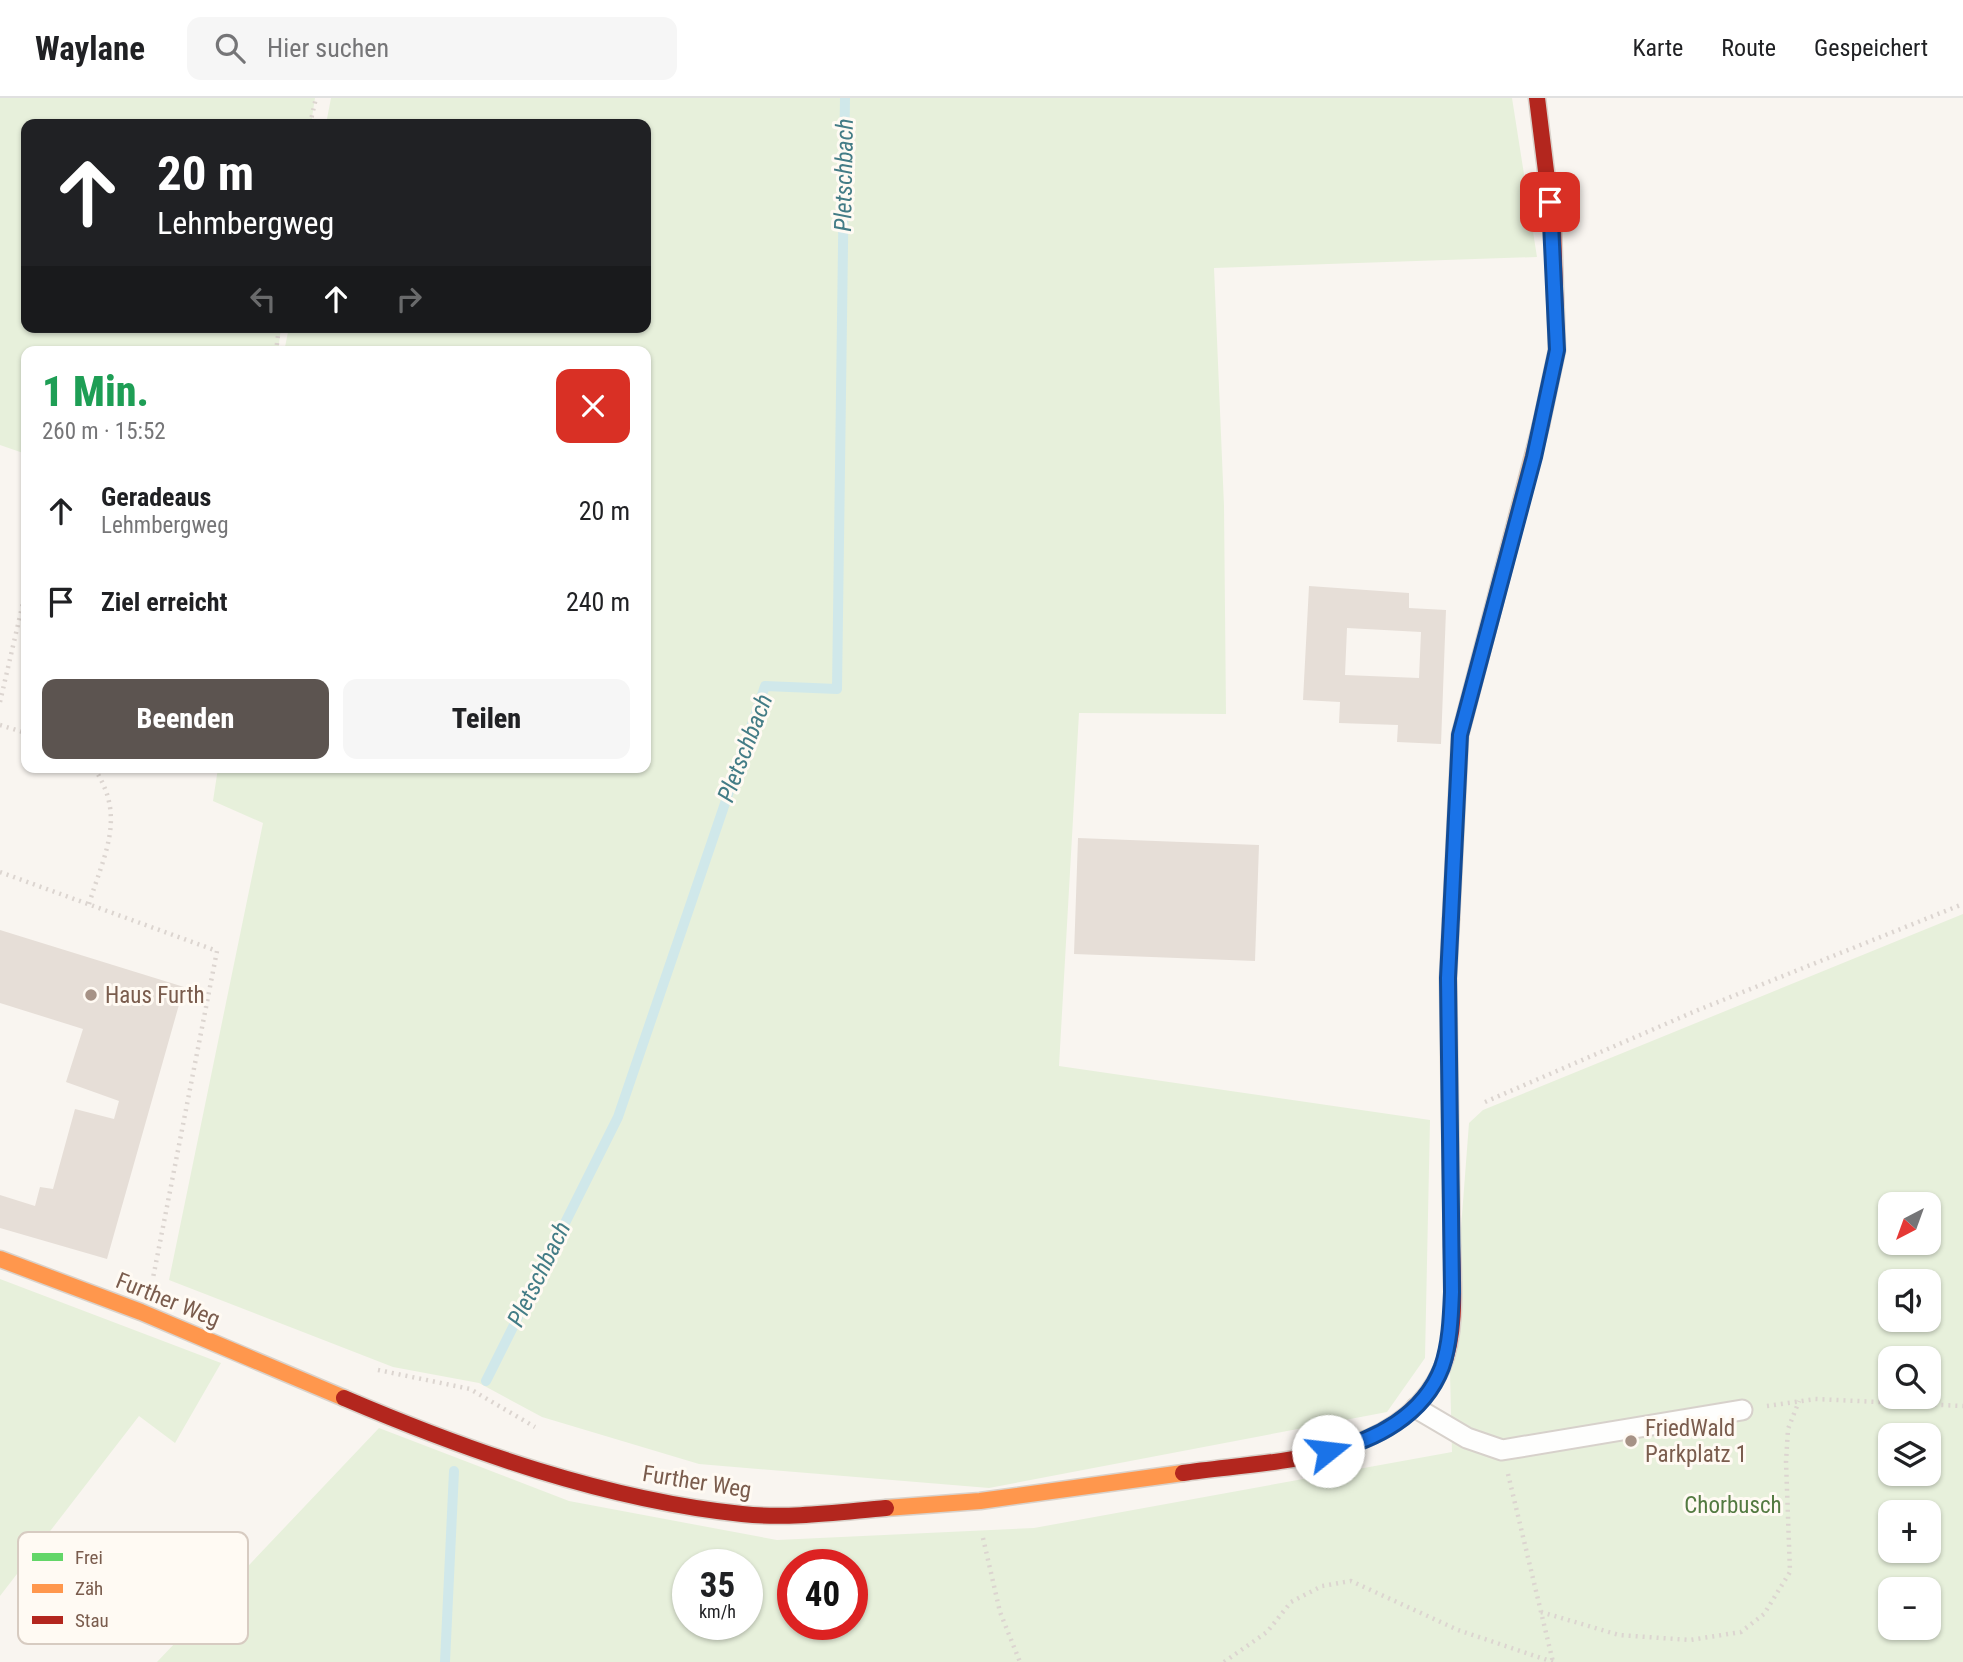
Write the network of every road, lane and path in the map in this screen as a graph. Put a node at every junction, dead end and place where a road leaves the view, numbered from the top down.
1 (316, 98) edge
2 (1537, 98) edge
3 (311, 119) edge
4 (21, 612) edge
5 (0, 702) edge
6 (0, 725) edge
7 (21, 731) edge
8 (97, 773) edge
9 (0, 872) edge
10 (89, 904) junction
11 (1963, 904) edge
12 (1451, 1116) junction
13 (0, 1259) edge
14 (141, 1312) junction
15 (368, 1366) dead end
16 (1799, 1401) junction
17 (1963, 1406) edge
18 (1416, 1408) junction
19 (1742, 1409) joint
20 (544, 1432) dead end
21 (1502, 1450) junction
22 (980, 1501) junction
23 (1541, 1612) junction
24 (1020, 1662) edge
25 (1224, 1662) edge
26 (1553, 1662) edge

1 - 3 path
2 - 12 street
4 - 5 path
6 - 7 path
8 - 10 path
9 - 10 path
10 - 14 path
11 - 12 path
12 - 18 street
13 - 14 street, Further Weg
14 - 22 street, Further Weg
15 - 20 path
16 - 17 path
16 - 19 path
16 - 23 path
18 - 21 lane
18 - 22 street, Further Weg
19 - 21 lane
21 - 23 path
22 - 24 path
23 - 26 path
25 - 26 path

